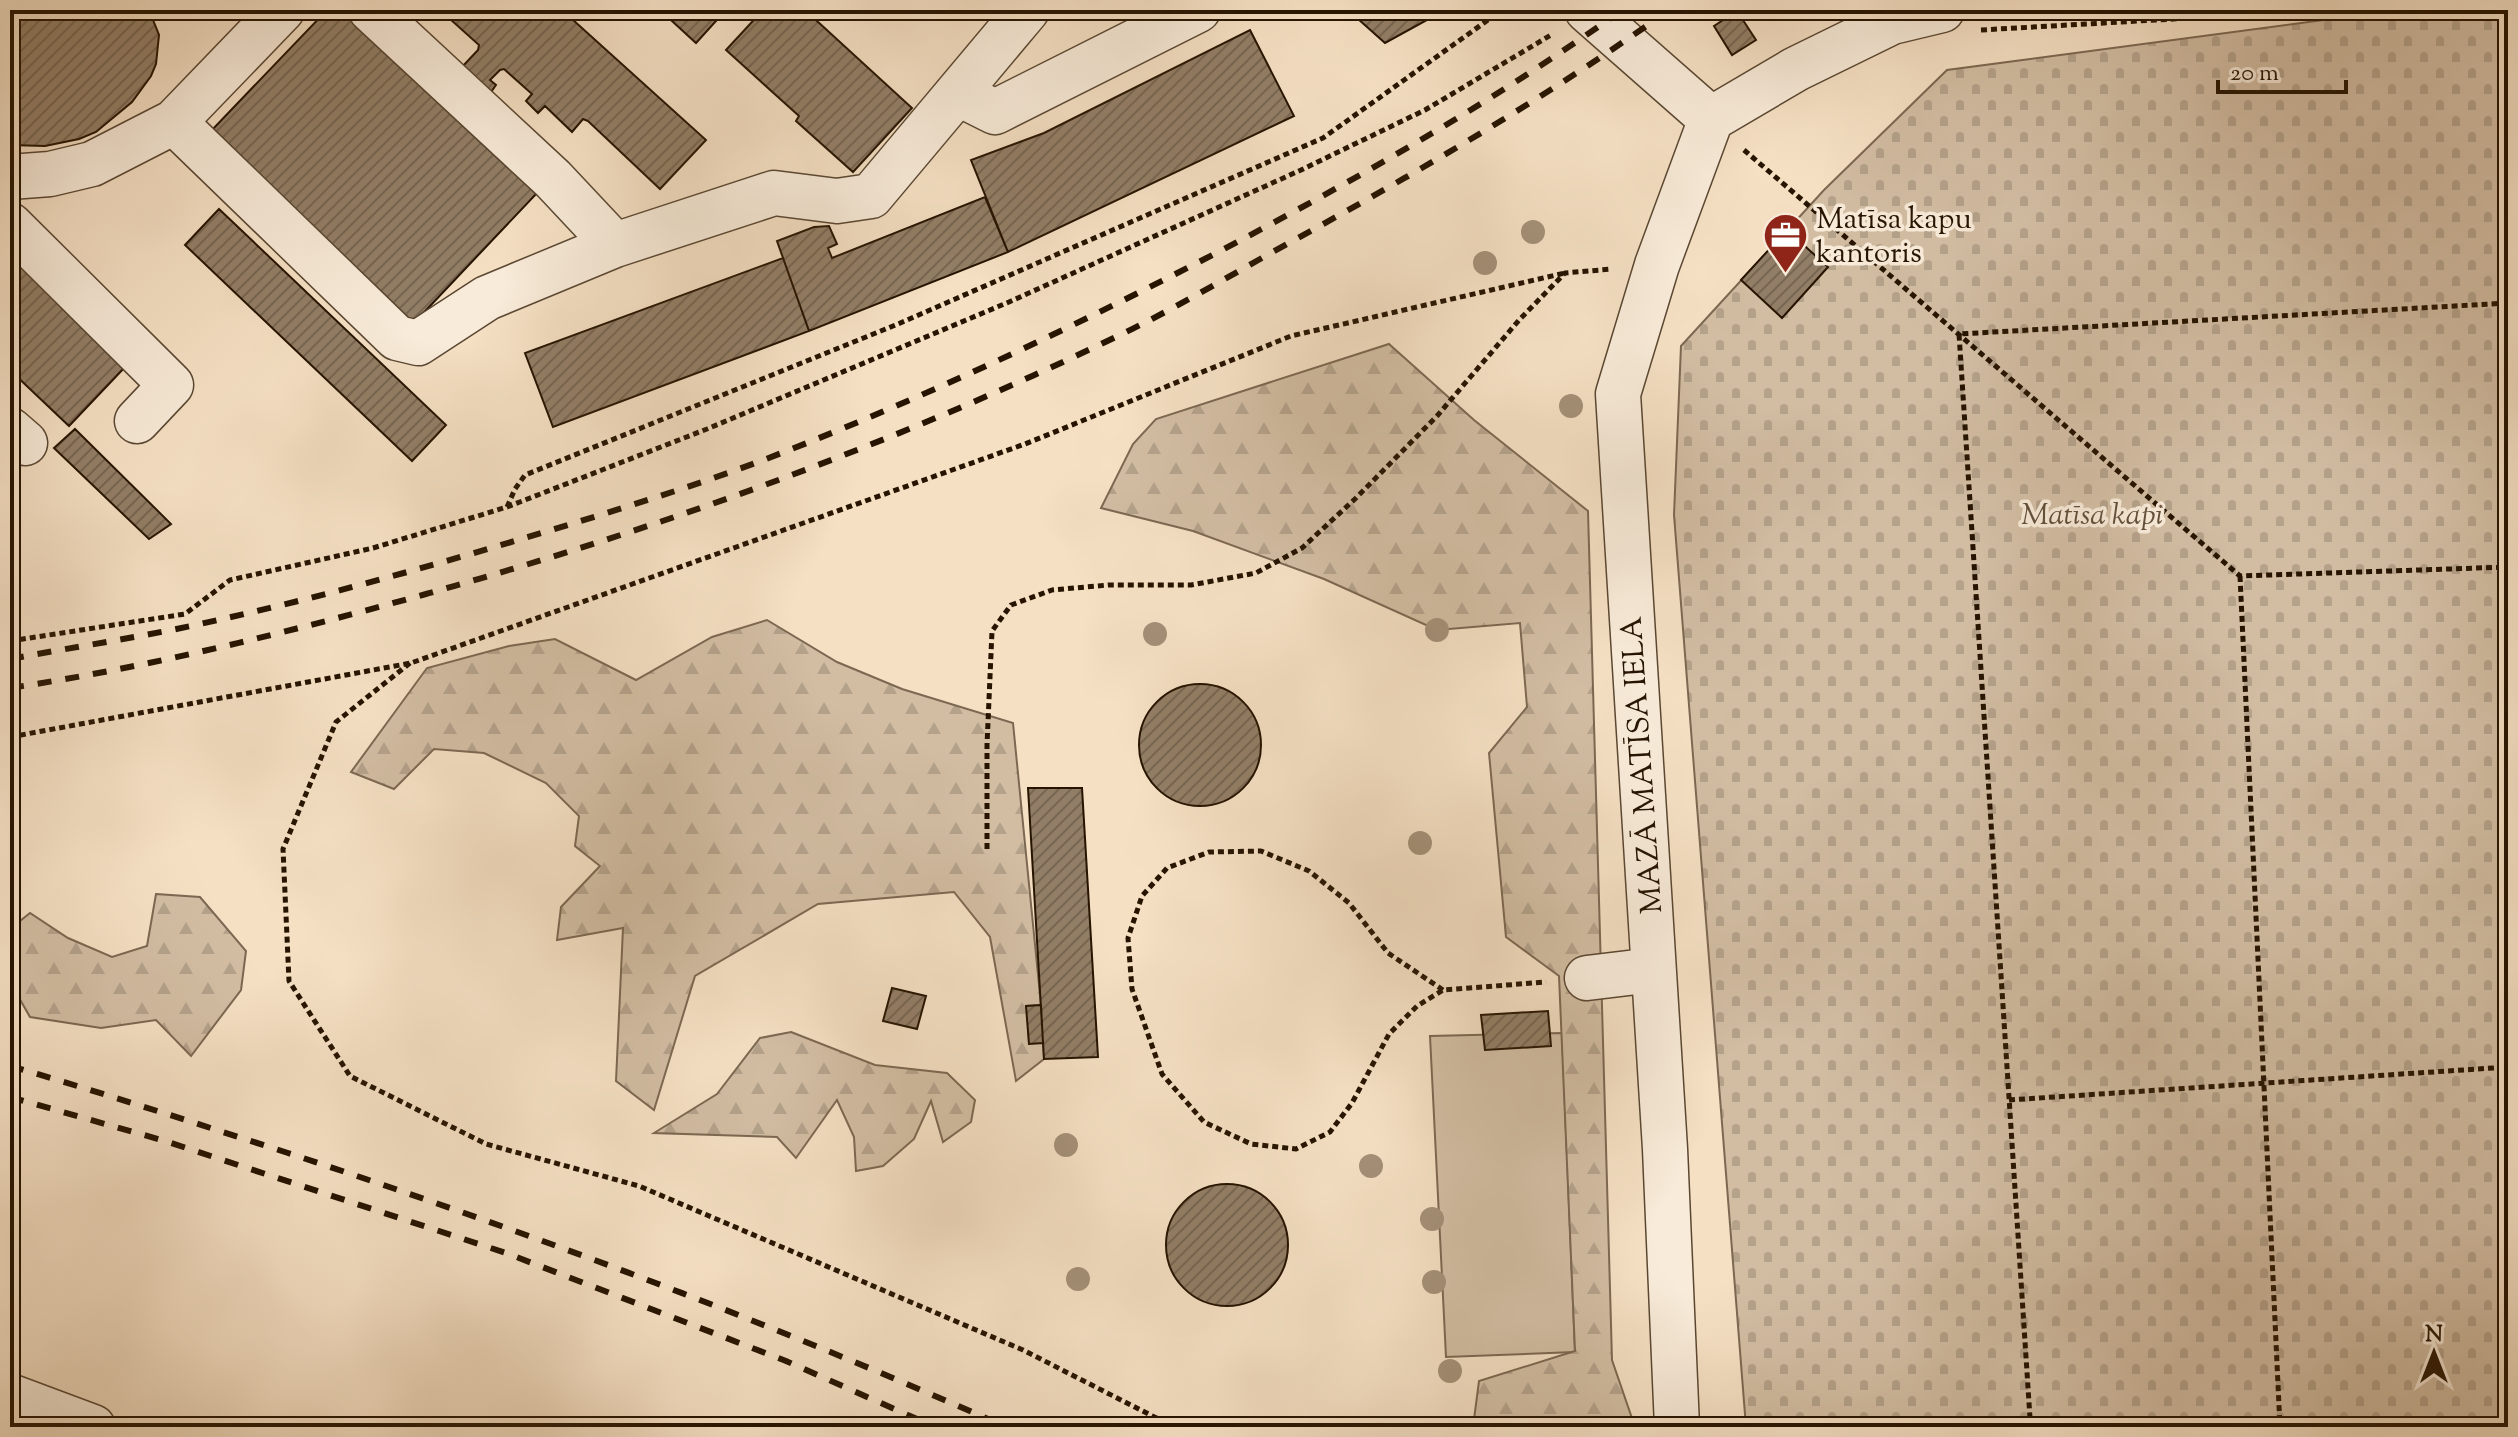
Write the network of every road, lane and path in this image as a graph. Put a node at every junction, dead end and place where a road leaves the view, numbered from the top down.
1 (282, 10) edge
2 (371, 10) edge
3 (1027, 10) edge
4 (1198, 10) edge
5 (1502, 10) edge
6 (1587, 10) edge
7 (2331, 10) edge
8 (1957, 22) edge
9 (1551, 35) dead end
10 (959, 94) junction
11 (1711, 119) junction
12 (174, 122) junction
13 (1754, 144) dead end
14 (1746, 151) junction
15 (10, 177) edge
16 (10, 225) edge
17 (615, 245) junction
18 (1657, 265) junction
19 (1565, 273) junction
20 (2508, 303) edge
21 (1959, 334) junction
22 (137, 421) dead end
23 (507, 507) junction
24 (2508, 567) edge
25 (2240, 576) junction
26 (10, 641) edge
27 (411, 663) junction
28 (10, 737) edge
29 (987, 849) dead end
30 (1653, 970) junction
31 (1587, 978) joint
32 (1443, 990) junction
33 (2508, 1067) edge
34 (2263, 1083) junction
35 (2009, 1100) junction
36 (10, 1396) edge
37 (93, 1427) edge
38 (1174, 1427) edge
39 (1677, 1427) edge
40 (2035, 1427) edge
41 (2280, 1427) edge

1 - 12 street
2 - 17 street
3 - 10 street
4 - 10 street
5 - 23 path
6 - 11 street
7 - 8 path
8 - 11 street
9 - 23 path
10 - 17 street
11 - 14 path
11 - 18 street, MAZĀ MATĪSA IELA
12 - 15 street
12 - 17 street
13 - 14 path
14 - 21 path
16 - 22 street
18 - 19 path
18 - 30 street, MAZĀ MATĪSA IELA
19 - 27 path
19 - 29 path
20 - 21 path
21 - 25 path
21 - 35 path
23 - 26 path
24 - 25 path
25 - 34 path
27 - 28 path
27 - 38 path
30 - 31 street
30 - 39 street, MAZĀ MATĪSA IELA
31 - 32 path
32 - 32 path
33 - 34 path
34 - 35 path
34 - 41 path
35 - 40 path
36 - 37 street

